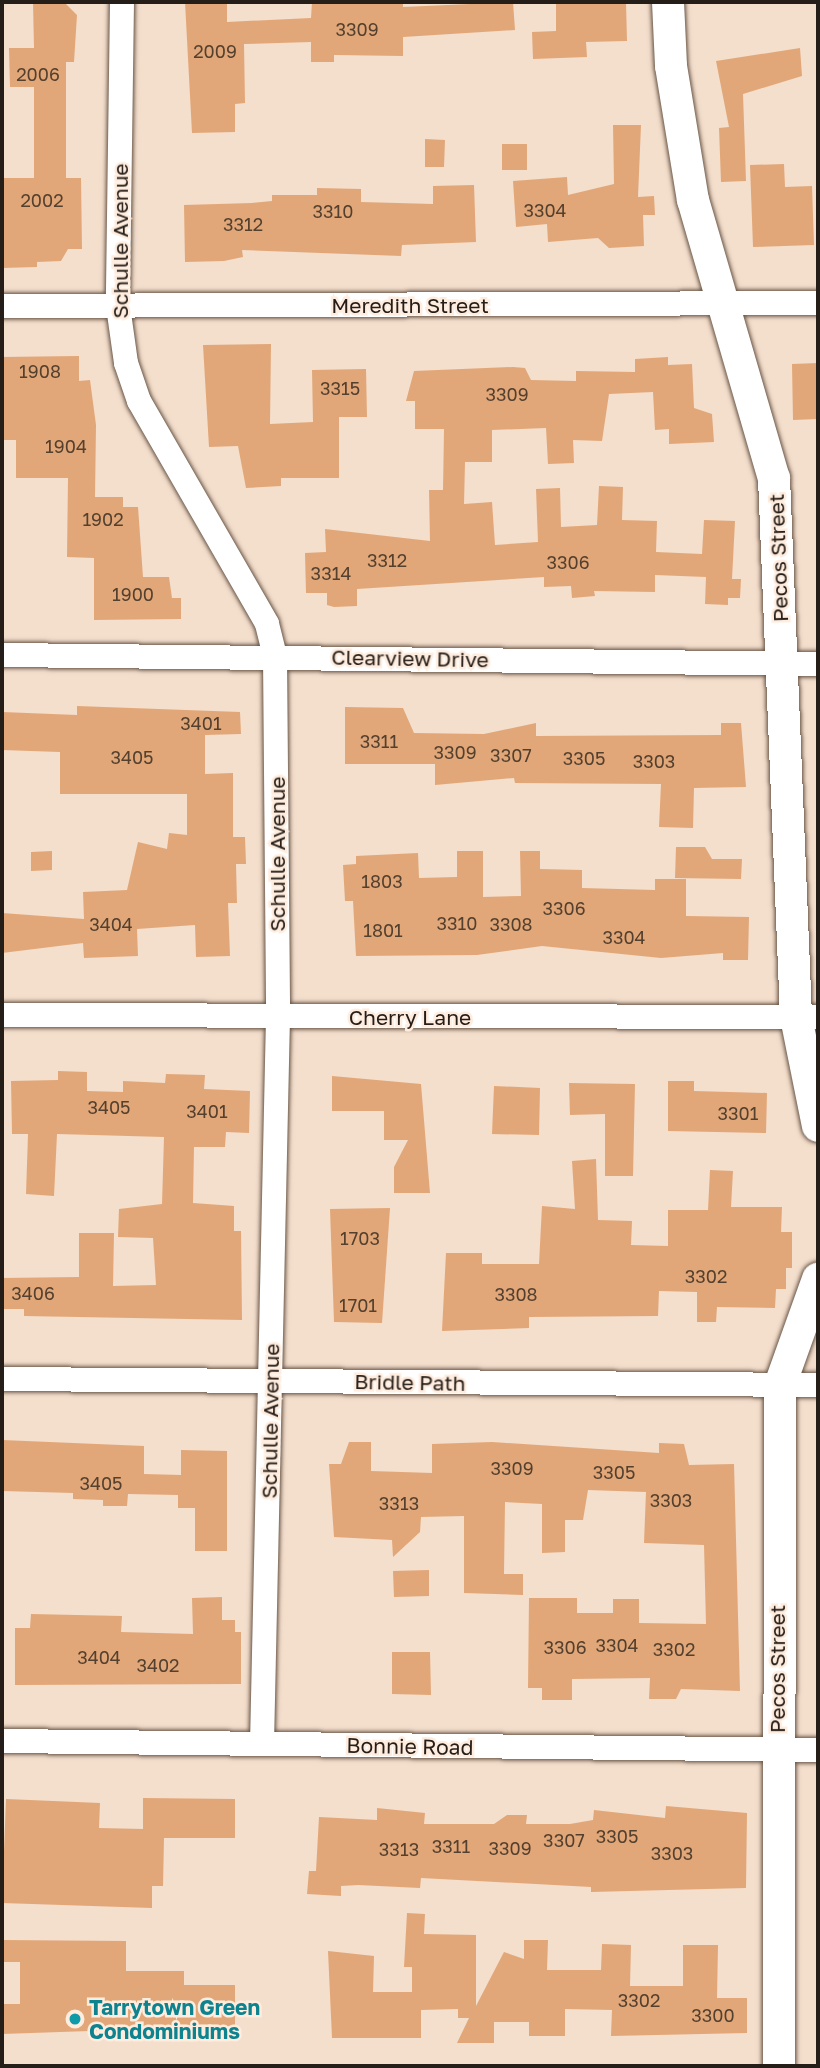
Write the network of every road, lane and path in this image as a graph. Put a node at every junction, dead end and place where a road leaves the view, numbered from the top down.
1 (121, 2) edge
2 (668, 2) edge
3 (818, 303) edge
4 (728, 304) junction
5 (2, 306) edge
6 (118, 306) junction
7 (2, 655) edge
8 (275, 656) junction
9 (781, 664) junction
10 (818, 664) edge
11 (2, 1015) edge
12 (278, 1017) junction
13 (807, 1017) edge
14 (818, 1126) edge
15 (818, 1279) edge
16 (2, 1379) edge
17 (271, 1380) junction
18 (780, 1385) junction
19 (818, 1385) edge
20 (2, 1741) edge
21 (262, 1744) junction
22 (777, 1750) junction
23 (818, 1750) edge
24 (779, 2066) edge

1 - 6 street, Schulle Avenue
2 - 4 street, Pecos Street
3 - 4 street, Meredith Street
4 - 6 street, Meredith Street
4 - 9 street, Pecos Street
5 - 6 street, Meredith Street
6 - 8 street, Schulle Avenue
7 - 8 street, Clearview Drive
8 - 9 street, Clearview Drive
8 - 12 street, Schulle Avenue
9 - 10 street, Clearview Drive
9 - 13 street, Pecos Street
11 - 12 street, Cherry Lane
12 - 13 street, Cherry Lane
12 - 17 street, Schulle Avenue
13 - 14 street, Pecos Street
15 - 18 street, Pecos Street
16 - 17 street, Bridle Path
17 - 18 street, Bridle Path
17 - 21 street, Schulle Avenue
18 - 19 street, Bridle Path
18 - 22 street, Pecos Street
20 - 21 street, Bonnie Road
21 - 22 street, Bonnie Road
22 - 23 street, Bonnie Road
22 - 24 street, Pecos Street

